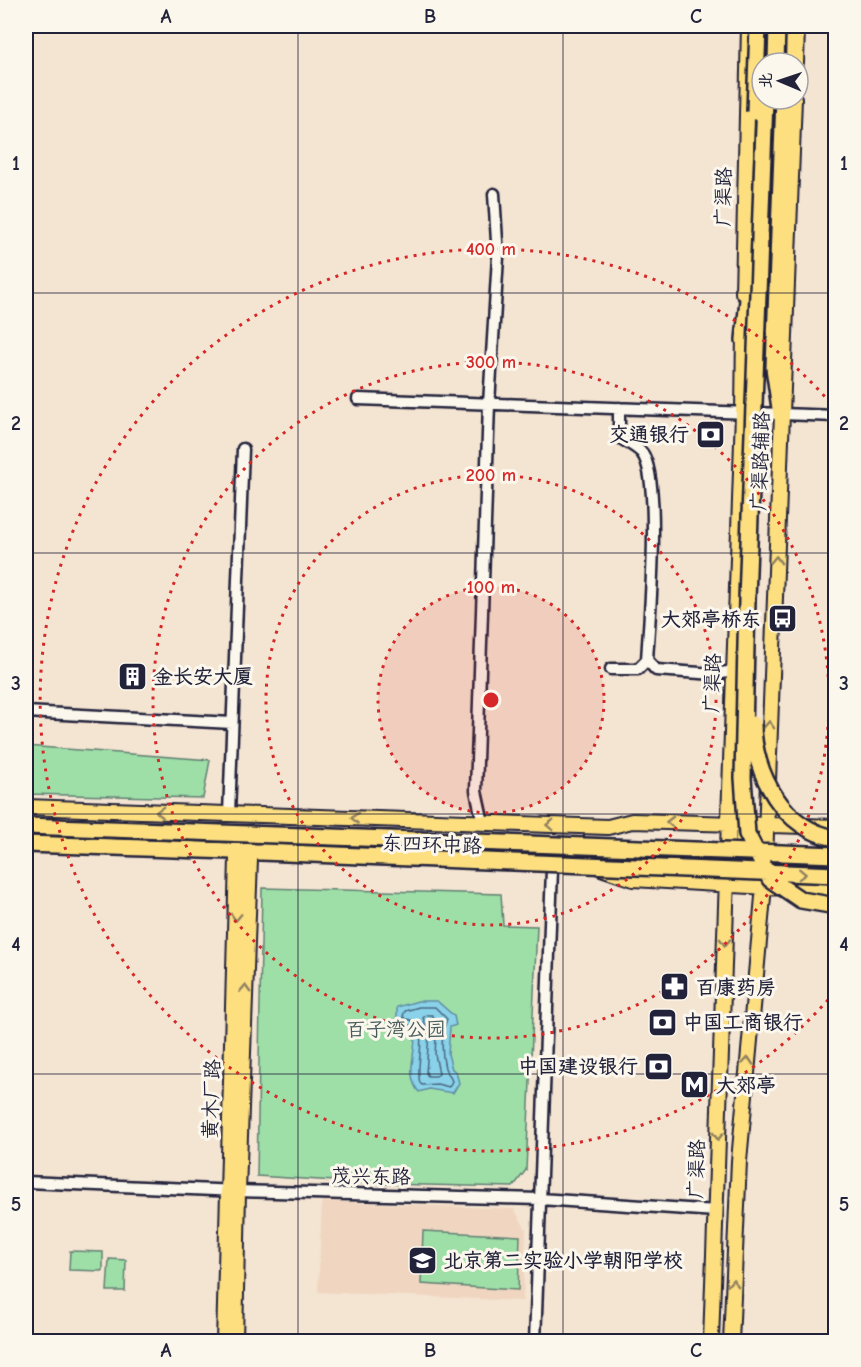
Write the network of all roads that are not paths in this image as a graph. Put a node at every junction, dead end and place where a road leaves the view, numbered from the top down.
1 (749, 26) edge
2 (758, 26) edge
3 (767, 26) edge
4 (777, 26) edge
5 (786, 26) edge
6 (797, 26) edge
7 (766, 51) edge
8 (776, 51) edge
9 (785, 51) edge
10 (796, 51) edge
11 (748, 71) joint
12 (765, 111) edge
13 (775, 111) edge
14 (784, 111) edge
15 (794, 111) edge
16 (494, 194) dead end
17 (744, 340) junction
18 (358, 399) dead end
19 (489, 404) junction
20 (619, 408) junction
21 (743, 413) junction
22 (781, 415) junction
23 (836, 416) edge
24 (243, 448) dead end
25 (647, 660) junction
26 (611, 669) dead end
27 (734, 671) joint
28 (26, 712) edge
29 (232, 723) junction
30 (732, 729) junction
31 (745, 769) junction
32 (26, 807) edge
33 (229, 814) junction
34 (26, 820) edge
35 (483, 823) junction
36 (728, 824) junction
37 (744, 824) junction
38 (765, 825) junction
39 (26, 826) edge
40 (608, 827) junction
41 (836, 827) edge
42 (26, 837) edge
43 (836, 837) edge
44 (579, 841) junction
45 (26, 844) edge
46 (26, 850) edge
47 (653, 850) junction
48 (727, 853) junction
49 (743, 853) junction
50 (765, 855) junction
51 (836, 855) edge
52 (243, 859) junction
53 (579, 860) junction
54 (552, 869) junction
55 (608, 871) junction
56 (836, 875) edge
57 (727, 883) junction
58 (764, 886) junction
59 (836, 891) edge
60 (836, 906) edge
61 (26, 1182) edge
62 (233, 1191) junction
63 (540, 1199) junction
64 (716, 1211) junction
65 (224, 1341) edge
66 (235, 1341) edge
67 (535, 1341) edge
68 (711, 1341) edge
69 (731, 1341) edge

1 - 11 main road, 广渠路
2 - 17 highway, bridge
3 - 7 highway
4 - 8 highway, bridge
5 - 9 highway
6 - 10 main road
11 - 17 main road, 广渠路
12 - 60 highway, 广渠路, bridge
13 - 43 highway, 广渠路, bridge
14 - 22 highway
15 - 22 main road, 广渠路辅路
16 - 19 street
17 - 21 main road, 广渠路
18 - 19 street
19 - 20 street
19 - 35 street
20 - 21 street
20 - 25 street
21 - 22 street
21 - 30 main road, 广渠路
22 - 23 street
38 -> 22 main road, 广渠路辅路
24 - 29 street
25 - 26 street
25 - 27 street
27 - 31 main road
28 - 29 street
29 - 33 street
30 - 31 main road
30 - 36 main road, 广渠路
31 - 37 main road
33 -> 32 main road, 东四环中路
35 -> 33 main road, 东四环中路
34 - 44 main road, 东四环中路
40 -> 35 main road, 东四环中路
36 - 37 main road, 东四环中路
36 -> 40 main road, 东四环中路
36 - 48 main road, 广渠路
37 - 38 main road, 东四环中路
37 - 49 main road
38 - 41 main road, 东四环中路
38 - 50 main road
39 - 51 highway, 东四环中路, bridge
40 - 44 main road
42 - 53 main road, 东四环中路
44 - 47 main road, 东四环中路
45 -> 56 highway, 东四环中路, bridge
46 - 52 street, 东四环中路
47 - 48 main road, 东四环中路
47 - 53 main road, 东四环中路
48 - 49 main road, 东四环中路
48 - 57 main road, 广渠路
49 - 50 main road, 东四环中路
49 - 58 main road
50 - 58 main road
52 - 54 street, 东四环中路
52 - 62 main road
53 - 55 main road
54 - 55 street, 东四环中路
54 - 63 street
55 - 57 main road, 东四环中路
57 - 58 main road, 东四环中路
57 -> 64 main road, 广渠路
58 - 59 main road, 东四环中路
69 -> 58 main road
61 - 62 street, 茂兴东路
62 - 63 street, 茂兴东路
62 - 65 main road
62 - 66 main road
63 - 64 street, 茂兴东路
63 - 67 street
64 - 68 main road, 广渠路

